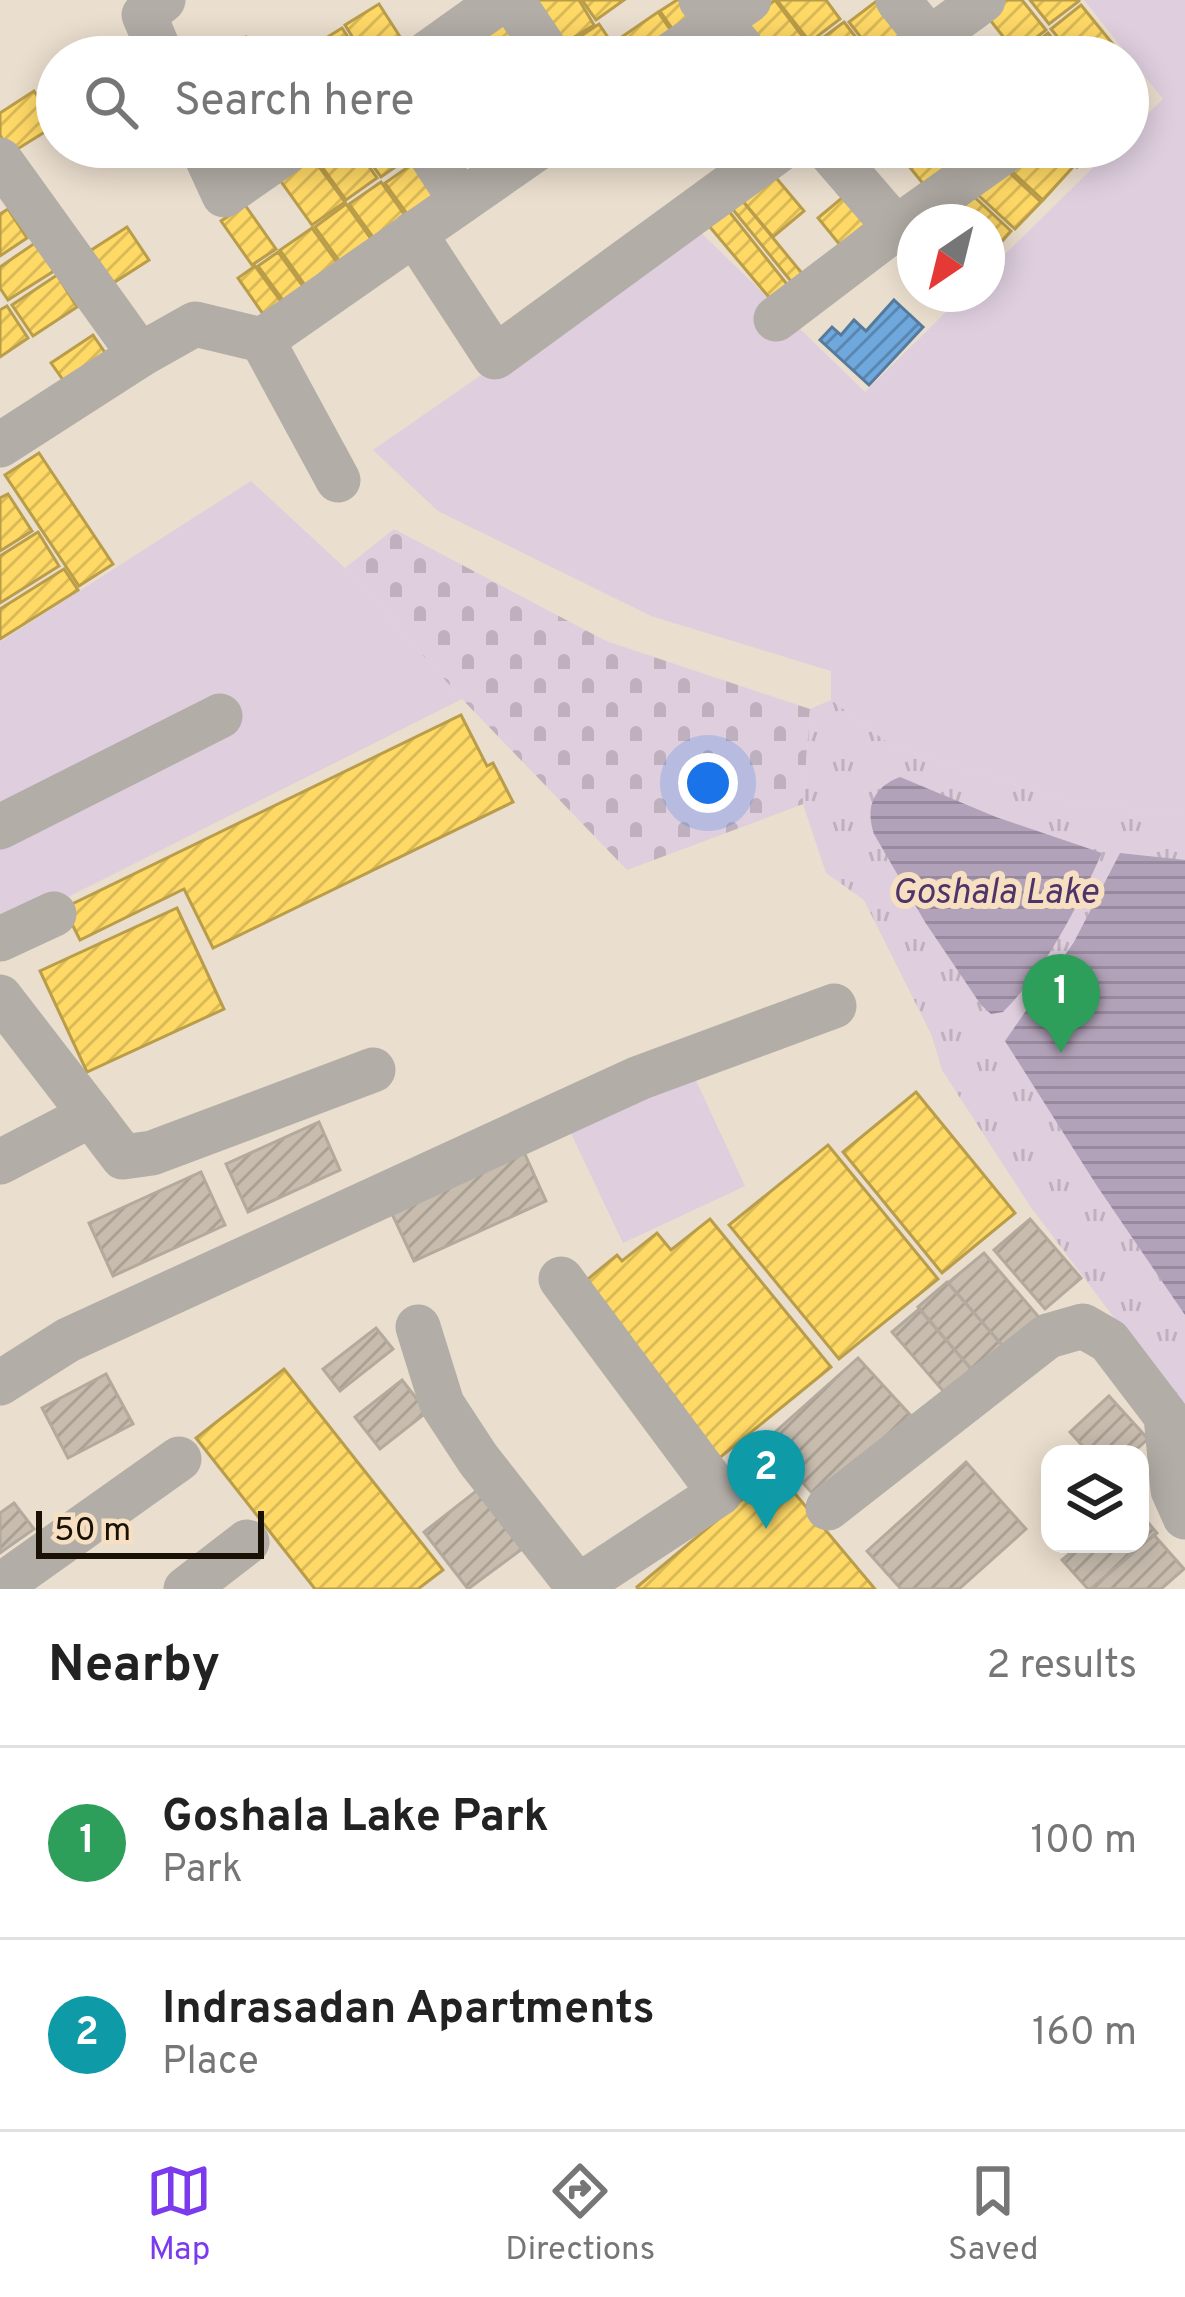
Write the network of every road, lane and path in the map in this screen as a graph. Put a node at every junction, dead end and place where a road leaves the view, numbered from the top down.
1 (164, 0) edge
2 (502, 0) edge
3 (512, 0) edge
4 (898, 0) edge
5 (983, 0) edge
6 (723, 7) edge
7 (152, 36) edge
8 (451, 36) edge
9 (536, 36) edge
10 (691, 36) edge
11 (738, 36) edge
12 (918, 36) edge
13 (943, 36) edge
14 (0, 160) edge
15 (212, 168) edge
16 (263, 168) edge
17 (440, 168) edge
18 (508, 168) edge
19 (754, 168) edge
20 (844, 168) edge
21 (980, 168) edge
22 (461, 201) junction
23 (896, 228) junction
24 (414, 233) junction
25 (776, 319) dead end
26 (262, 340) junction
27 (140, 355) junction
28 (1, 442) edge
29 (338, 480) dead end
30 (220, 716) dead end
31 (0, 827) edge
32 (54, 914) dead end
33 (0, 939) edge
34 (0, 997) edge
35 (834, 1006) dead end
36 (374, 1070) dead end
37 (91, 1115) junction
38 (0, 1162) edge
39 (561, 1279) dead end
40 (418, 1327) dead end
41 (0, 1383) edge
42 (179, 1459) dead end
43 (828, 1508) dead end
44 (1185, 1517) edge
45 (247, 1542) dead end
46 (0, 1586) edge
47 (577, 1588) edge
48 (185, 1589) edge

1 - 7 street
2 - 8 street
3 - 9 street
4 - 12 street
5 - 13 street
6 - 10 street
6 - 11 street
14 - 27 street
15 - 16 street
17 - 22 street
18 - 22 street
19 - 24 street
20 - 23 street
21 - 23 street
22 - 24 street
23 - 25 street
24 - 26 street
26 - 27 street
26 - 29 street
27 - 28 street
30 - 31 street
32 - 33 street
34 - 37 street
35 - 41 street
36 - 37 street
37 - 38 street
39 - 47 street
40 - 47 street
42 - 46 street
43 - 44 street
45 - 48 street

